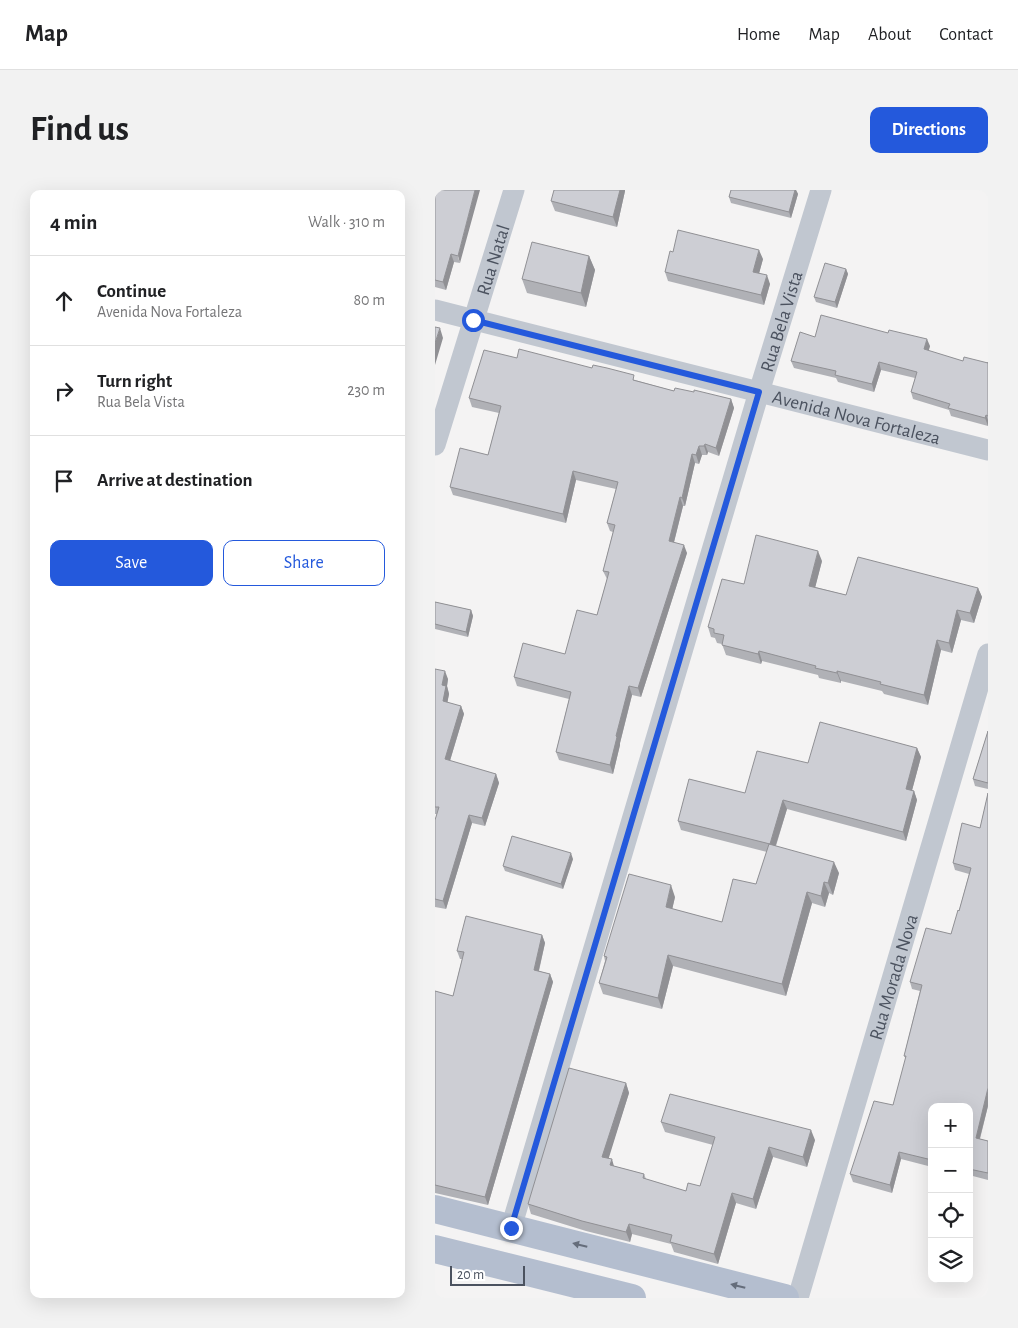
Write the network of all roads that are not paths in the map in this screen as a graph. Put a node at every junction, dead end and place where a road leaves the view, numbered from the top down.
1 (514, 190) edge
2 (821, 190) edge
3 (435, 310) edge
4 (473, 320) junction
5 (759, 392) junction
6 (435, 445) edge
7 (988, 450) edge
8 (988, 654) edge
9 (435, 1209) edge
10 (511, 1228) junction
11 (435, 1249) edge
12 (632, 1298) edge
13 (785, 1298) edge
14 (798, 1298) edge

1 - 4 street, Rua Natal
2 - 5 street, Rua Bela Vista
3 - 4 street, Avenida Nova Fortaleza
4 - 5 street, Avenida Nova Fortaleza
4 - 6 street, Rua Natal
5 - 7 street, Avenida Nova Fortaleza
5 - 10 street, Rua Bela Vista
8 - 14 street, Rua Morada Nova
9 - 10 main road
13 -> 10 main road
11 - 12 main road

